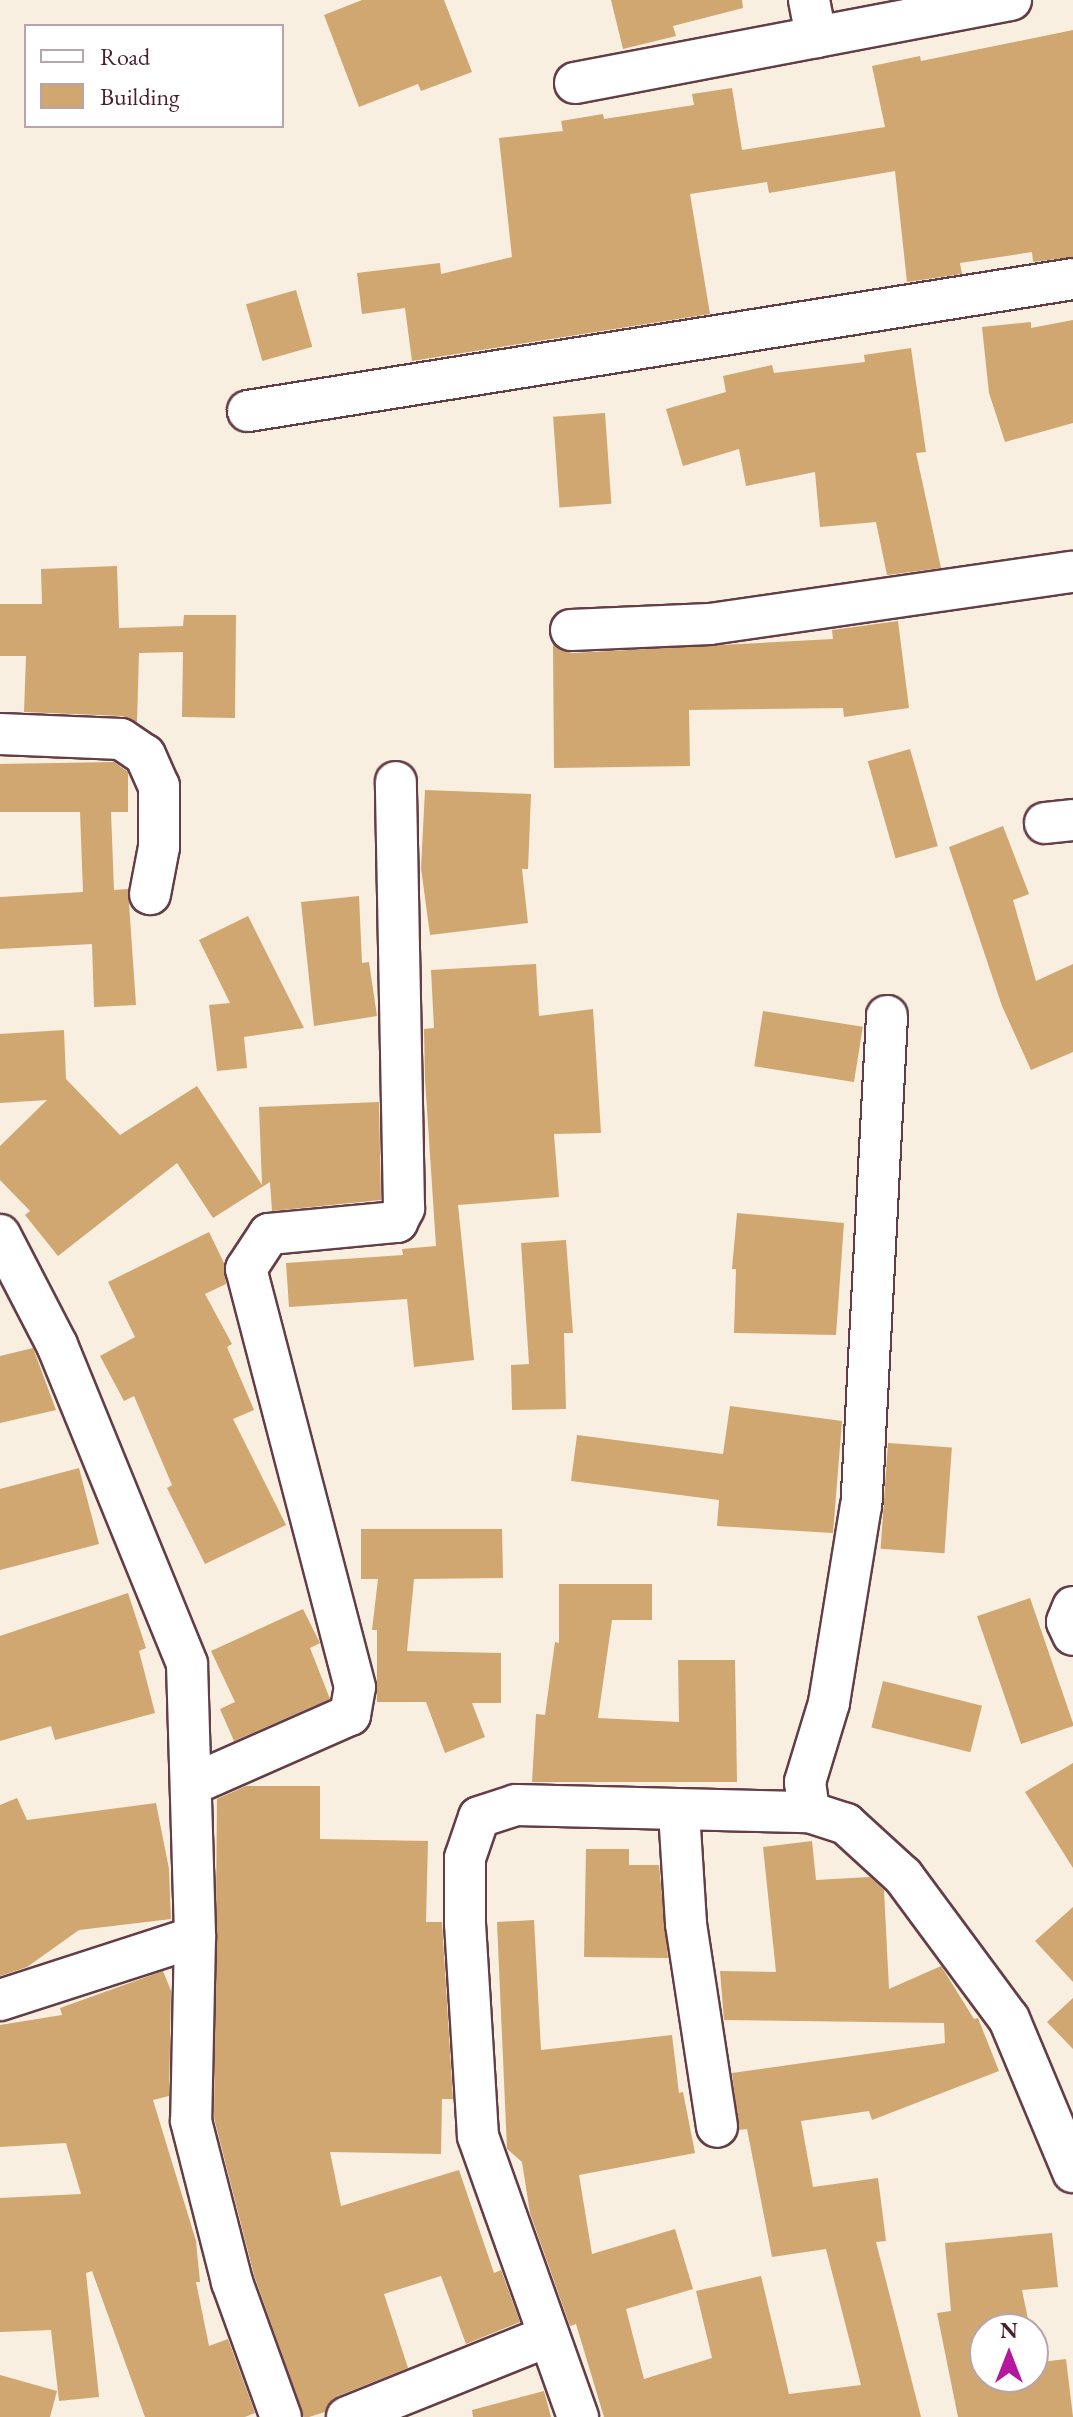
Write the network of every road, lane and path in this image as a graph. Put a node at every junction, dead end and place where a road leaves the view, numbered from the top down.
1 (1011, 0) edge
2 (813, 18) edge
3 (575, 83) dead end
4 (1073, 279) edge
5 (248, 411) dead end
6 (1073, 572) edge
7 (571, 630) dead end
8 (0, 734) edge
9 (396, 782) dead end
10 (150, 894) dead end
11 (887, 1016) dead end
12 (0, 1235) edge
13 (1073, 1607) edge
14 (1073, 1635) edge
15 (191, 1785) junction
16 (679, 1812) junction
17 (809, 1812) junction
18 (195, 1937) junction
19 (0, 2000) edge
20 (717, 2127) dead end
21 (1073, 2172) edge
22 (548, 2336) junction
23 (281, 2417) edge
24 (347, 2417) edge
25 (578, 2417) edge

1 - 2 street
2 - 3 street
4 - 5 street
6 - 7 street
8 - 10 street
9 - 15 street
11 - 17 street
12 - 15 street
13 - 14 street
15 - 18 street
16 - 17 street
16 - 20 street
16 - 22 street
17 - 21 street
18 - 19 street
18 - 23 street
22 - 24 street
22 - 25 street

